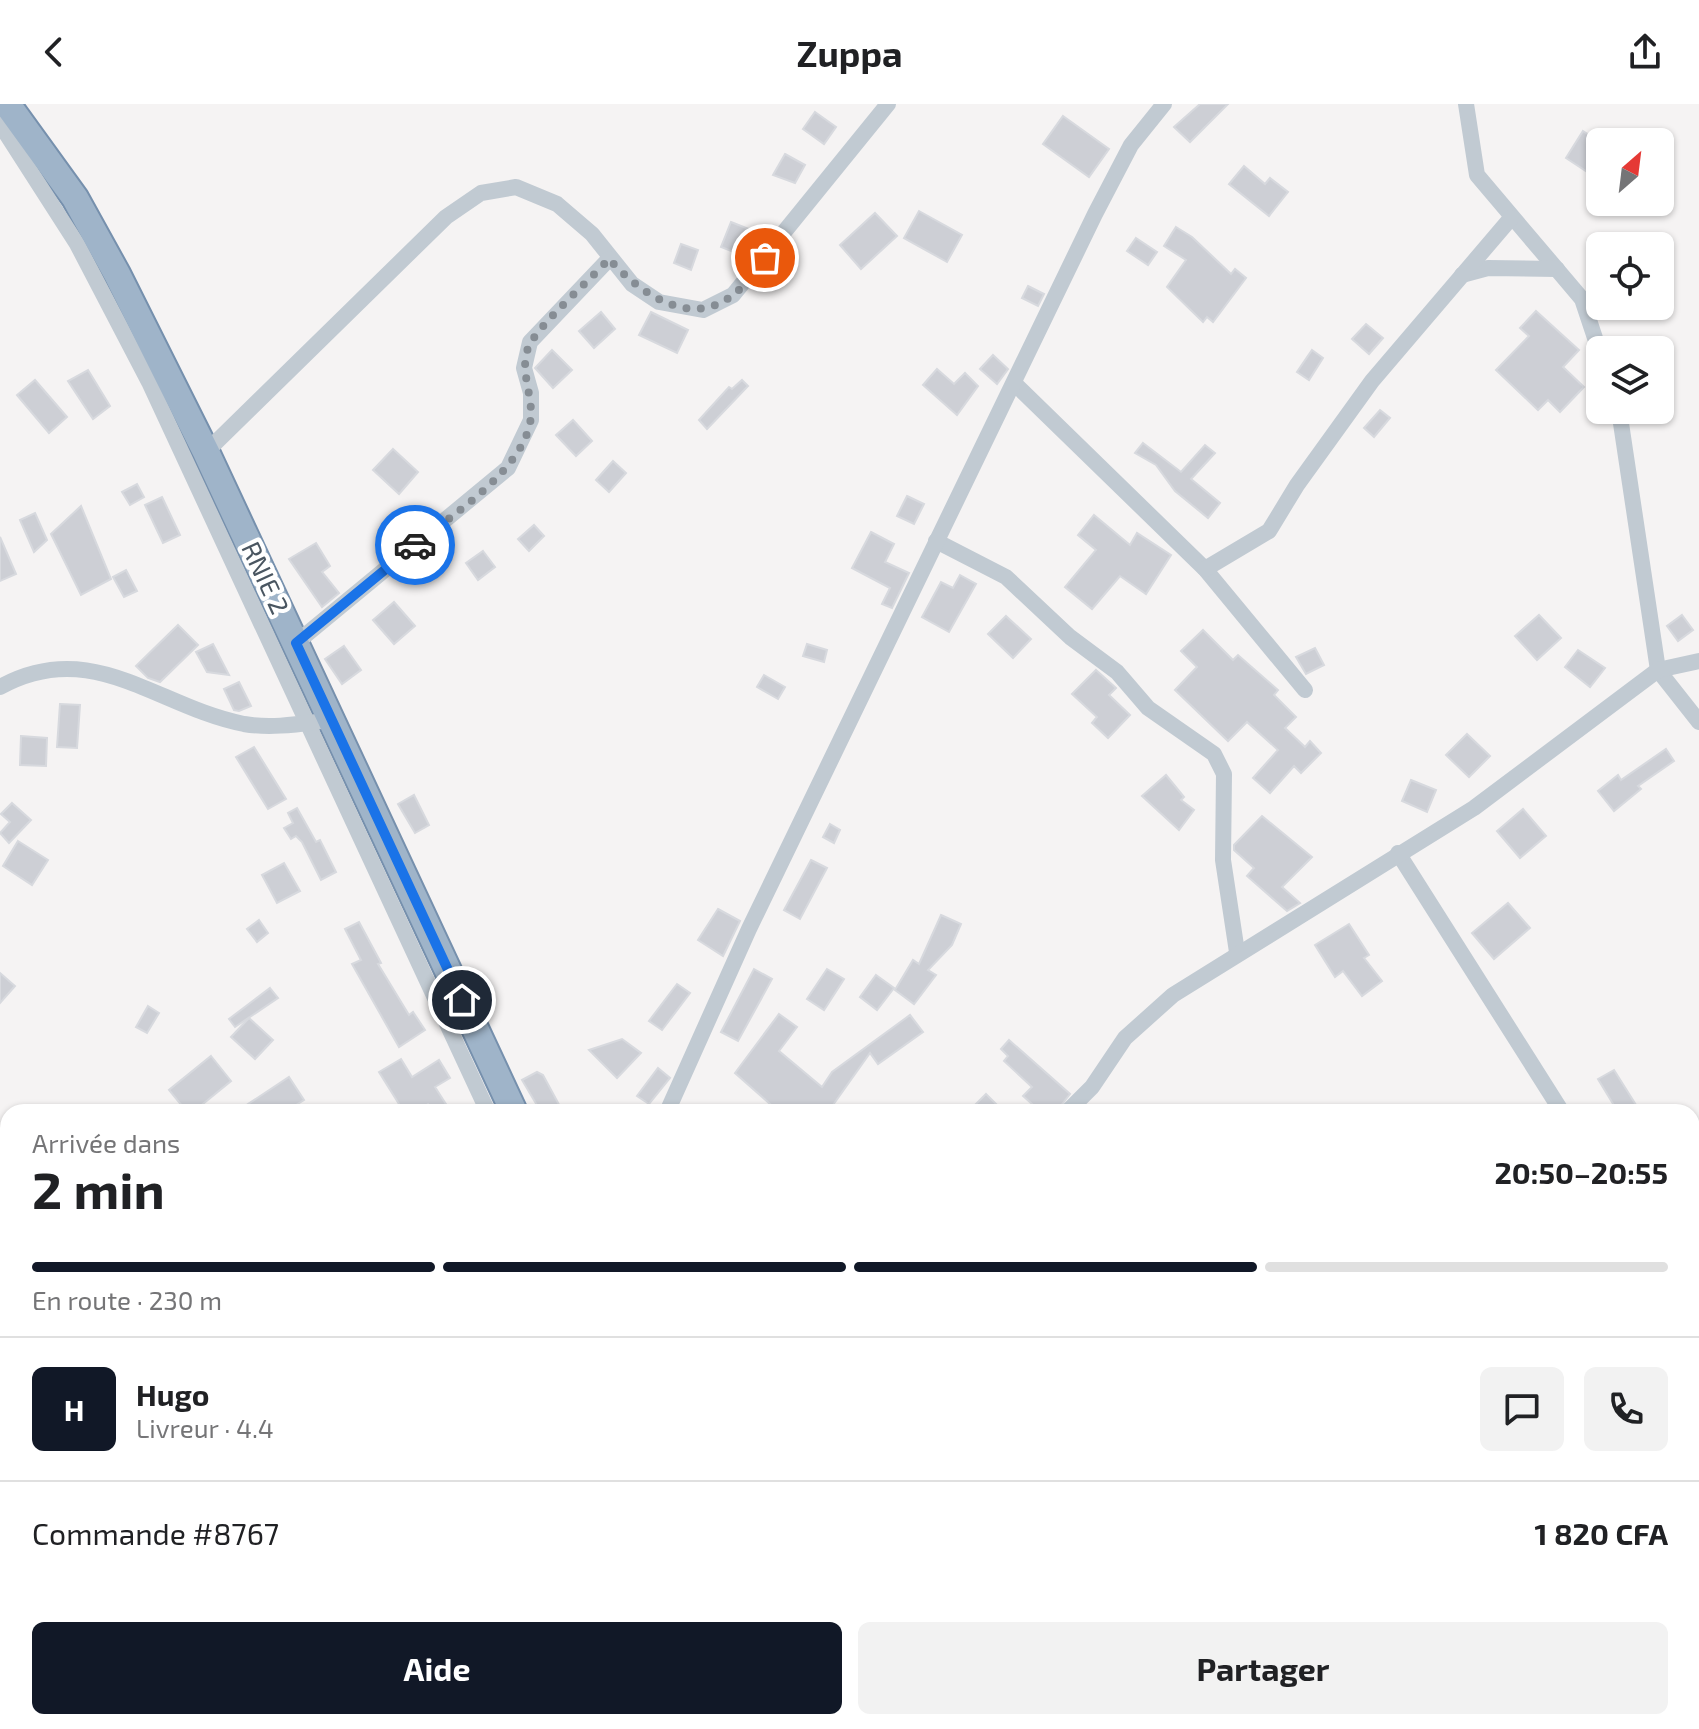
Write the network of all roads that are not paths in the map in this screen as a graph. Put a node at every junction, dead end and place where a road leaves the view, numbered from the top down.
1 (7, 104) edge
2 (888, 104) edge
3 (1164, 104) edge
4 (1466, 104) edge
5 (0, 124) edge
6 (1511, 218) junction
7 (609, 259) junction
8 (1557, 269) junction
9 (1462, 275) junction
10 (1594, 336) edge
11 (1015, 384) junction
12 (1621, 424) edge
13 (206, 452) junction
14 (936, 541) junction
15 (1205, 569) junction
16 (296, 643) junction
17 (1699, 661) edge
18 (1658, 670) junction
19 (0, 687) edge
20 (1305, 690) dead end
21 (321, 722) junction
22 (1699, 722) edge
23 (1398, 853) junction
24 (1237, 952) junction
25 (485, 1104) edge
26 (510, 1104) edge
27 (671, 1104) edge
28 (1075, 1104) edge
29 (1557, 1104) edge

1 - 13 highway, RNIE 2 / RNIE 2
2 - 7 street
3 - 11 street
4 - 6 street
5 - 21 street
6 - 8 street
6 - 9 street
7 - 13 street
7 - 16 street
8 - 9 street
8 - 10 street
9 - 15 street
11 - 14 street
11 - 15 street
12 - 18 street
13 - 16 highway, RNIE 2 / RNIE 2
14 - 24 street
14 - 27 street
15 - 20 street
16 - 21 highway, RNIE 2 / RNIE 2
17 - 18 street
18 - 22 street
18 - 23 street
19 - 21 street
21 - 25 street
21 - 26 highway, RNIE 2 / RNIE 2
23 - 24 street
23 - 29 street
24 - 28 street

